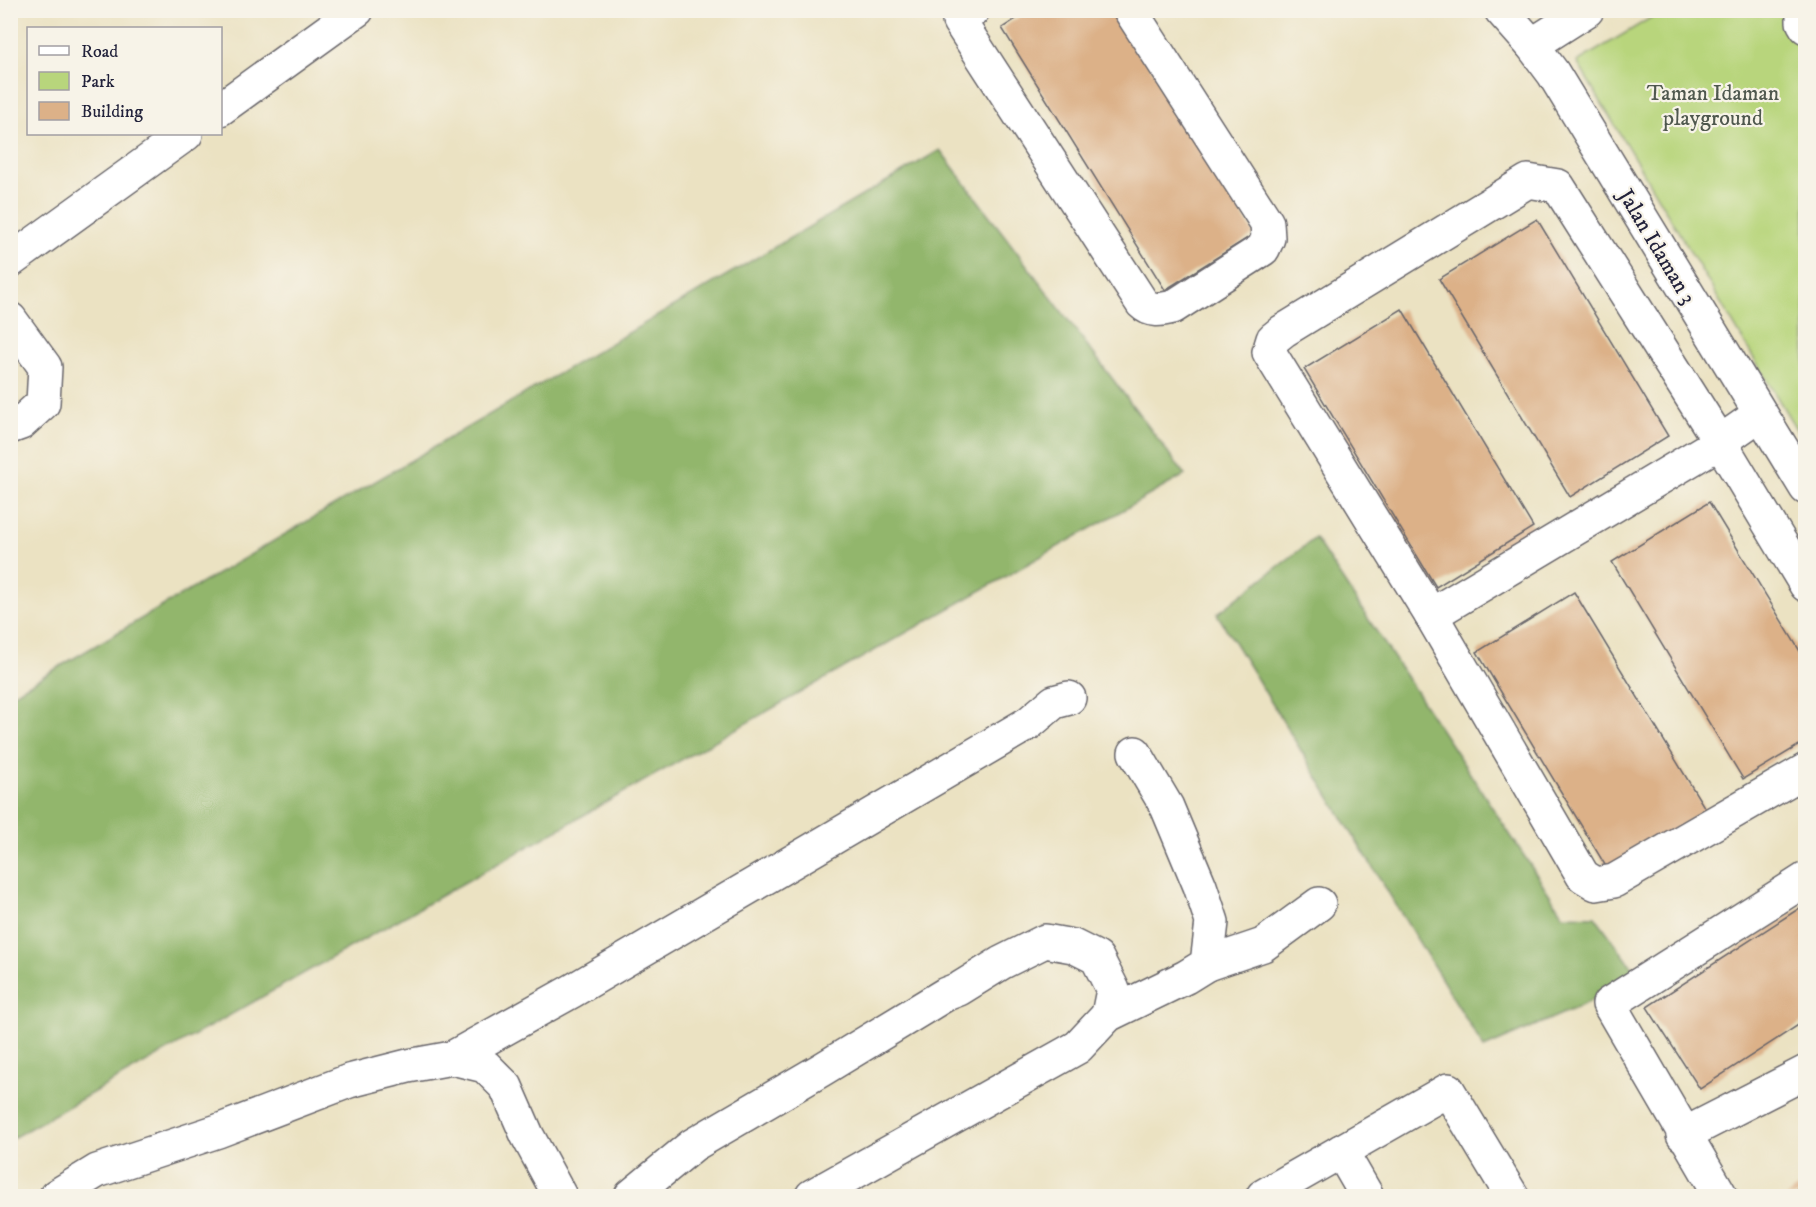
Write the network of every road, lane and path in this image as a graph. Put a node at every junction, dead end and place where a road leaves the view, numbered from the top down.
1 (357, 10) edge
2 (1130, 10) edge
3 (1501, 10) edge
4 (1587, 10) edge
5 (1803, 10) edge
6 (966, 12) edge
7 (321, 21) edge
8 (1806, 27) edge
9 (1532, 45) junction
10 (222, 107) edge
11 (185, 135) edge
12 (10, 261) edge
13 (10, 320) edge
14 (1760, 414) junction
15 (10, 427) edge
16 (1720, 442) junction
17 (1806, 488) edge
18 (1806, 585) edge
19 (1431, 615) junction
20 (1069, 698) dead end
21 (1135, 753) dead end
22 (1806, 770) edge
23 (1806, 879) edge
24 (1319, 904) dead end
25 (1206, 963) junction
26 (1108, 1015) junction
27 (452, 1059) junction
28 (1806, 1072) edge
29 (1683, 1135) junction
30 (1341, 1151) junction
31 (56, 1197) edge
32 (560, 1197) edge
33 (631, 1197) edge
34 (812, 1197) edge
35 (1263, 1197) edge
36 (1367, 1197) edge
37 (1512, 1197) edge
38 (1721, 1197) edge

1 - 7 street
2 - 6 street
3 - 9 street, Jalan Idaman 3
4 - 9 street
5 - 8 street
7 - 10 street
9 - 14 street, Jalan Idaman 3
11 - 12 street
13 - 15 street
14 - 16 street
14 - 17 street, Jalan Idaman 3
16 - 18 street
16 - 19 street
16 - 19 street
19 - 22 street
20 - 27 street
21 - 25 street
23 - 29 street
24 - 25 street
25 - 26 street
26 - 33 street
26 - 34 street
27 - 31 street
27 - 32 street
28 - 29 street
29 - 38 street
30 - 35 street
30 - 36 street
30 - 37 street

